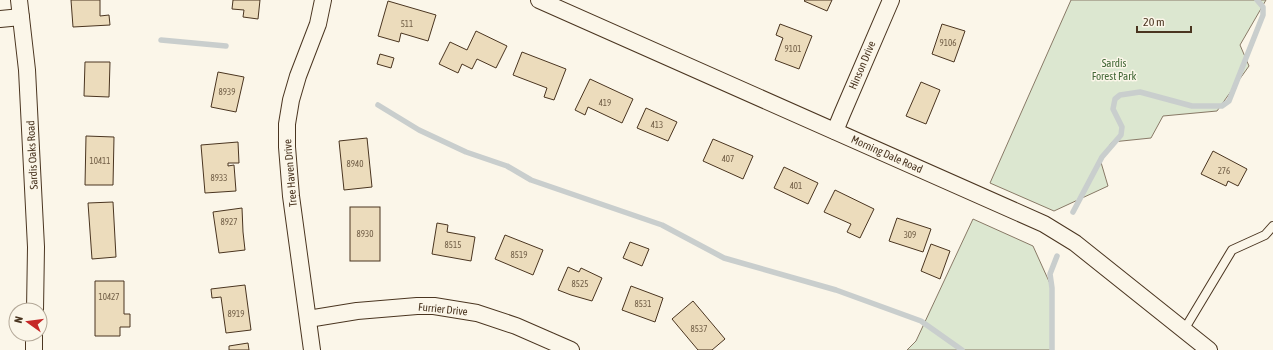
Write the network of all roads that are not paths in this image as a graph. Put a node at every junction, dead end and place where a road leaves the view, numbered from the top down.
1 (19, 0) edge
2 (323, 0) edge
3 (890, 0) edge
4 (547, 2) edge
5 (21, 17) junction
6 (0, 19) edge
7 (835, 132) junction
8 (1273, 226) edge
9 (35, 302) edge
10 (308, 319) junction
11 (1184, 330) junction
12 (312, 350) edge
13 (572, 350) edge
14 (1209, 350) edge

1 - 5 street, Sardis Oaks Road
2 - 10 street, Tree Haven Drive
3 - 7 street, Hinson Drive
4 - 7 street, Morning Dale Road
5 - 6 street
5 - 9 street, Sardis Oaks Road
7 - 11 street, Morning Dale Road
8 - 11 lane
10 - 12 street, Tree Haven Drive
10 - 13 street, Furrier Drive
11 - 14 street, Morning Dale Road

